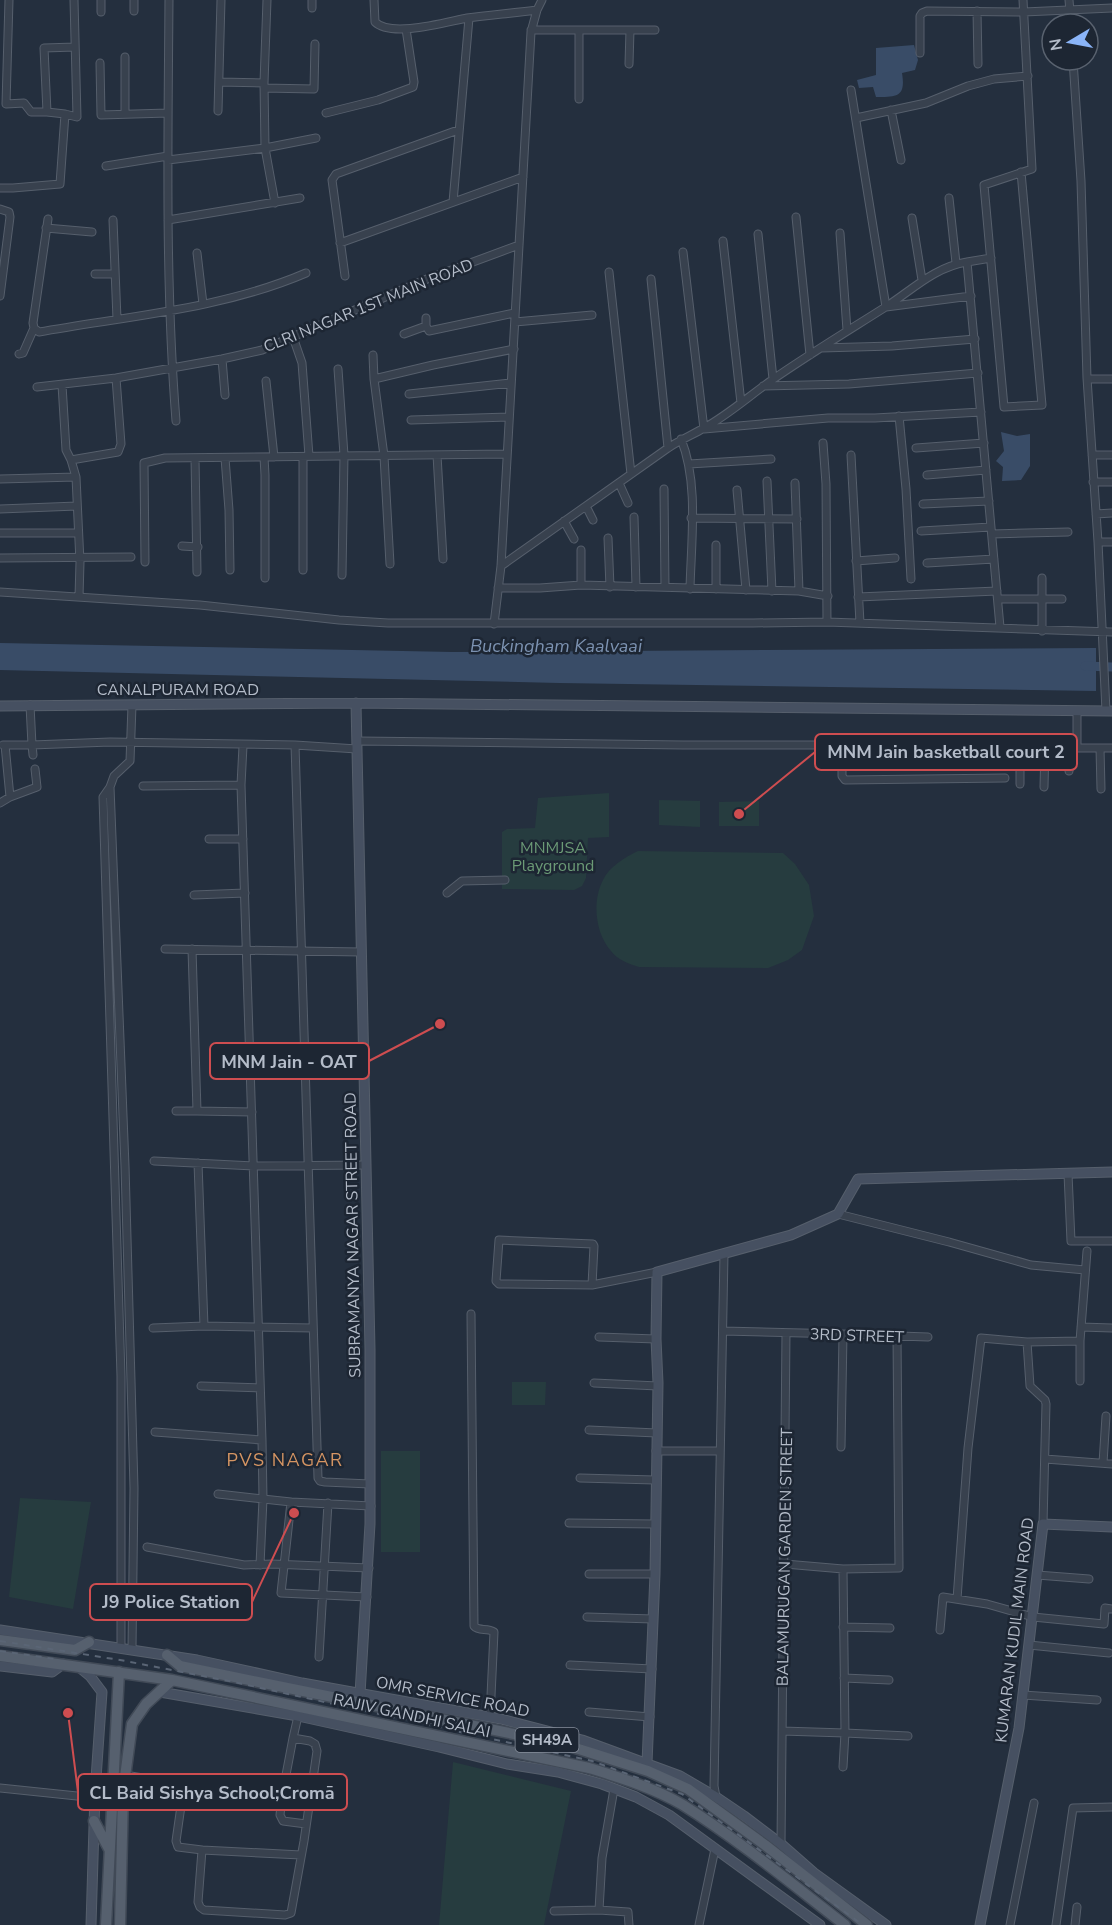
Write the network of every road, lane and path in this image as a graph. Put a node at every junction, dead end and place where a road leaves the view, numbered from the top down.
1 (9, 0) edge
2 (74, 0) edge
3 (101, 0) edge
4 (134, 0) edge
5 (169, 0) edge
6 (222, 0) edge
7 (267, 0) edge
8 (312, 0) edge
9 (375, 0) edge
10 (542, 0) edge
11 (1023, 0) edge
12 (1070, 0) edge
13 (312, 8) dead end
14 (1112, 8) edge
15 (1070, 9) junction
16 (537, 10) junction
17 (135, 11) dead end
18 (101, 12) dead end
19 (977, 12) junction
20 (1024, 12) junction
21 (1070, 12) edge
22 (469, 18) junction
23 (406, 28) junction
24 (531, 30) junction
25 (579, 30) junction
26 (630, 30) junction
27 (655, 30) dead end
28 (315, 44) dead end
29 (75, 46) junction
30 (920, 53) dead end
31 (125, 57) dead end
32 (100, 63) dead end
33 (629, 64) dead end
34 (978, 64) dead end
35 (1074, 72) edge
36 (1028, 76) junction
37 (219, 82) junction
38 (264, 86) junction
39 (851, 90) dead end
40 (579, 99) dead end
41 (891, 110) junction
42 (218, 111) dead end
43 (47, 112) junction
44 (168, 113) junction
45 (326, 113) dead end
46 (65, 114) junction
47 (125, 114) junction
48 (856, 118) junction
49 (458, 130) junction
50 (316, 138) dead end
51 (265, 148) junction
52 (168, 158) junction
53 (901, 160) dead end
54 (106, 166) dead end
55 (1021, 172) junction
56 (523, 177) junction
57 (0, 188) edge
58 (300, 198) dead end
59 (949, 198) dead end
60 (453, 202) junction
61 (275, 203) junction
62 (0, 209) edge
63 (796, 218) dead end
64 (912, 218) dead end
65 (48, 219) dead end
66 (113, 220) dead end
67 (168, 220) junction
68 (46, 228) junction
69 (92, 232) dead end
70 (840, 233) dead end
71 (758, 234) dead end
72 (723, 241) dead end
73 (340, 243) junction
74 (519, 244) junction
75 (682, 252) dead end
76 (197, 253) dead end
77 (991, 258) junction
78 (967, 262) junction
79 (956, 263) junction
80 (609, 272) dead end
81 (306, 273) dead end
82 (95, 274) dead end
83 (115, 274) junction
84 (345, 276) dead end
85 (651, 279) dead end
86 (922, 280) junction
87 (0, 296) edge
88 (971, 296) junction
89 (203, 304) junction
90 (886, 307) junction
91 (170, 310) junction
92 (514, 313) junction
93 (592, 315) dead end
94 (117, 319) junction
95 (515, 322) junction
96 (34, 328) junction
97 (847, 330) junction
98 (404, 334) dead end
99 (293, 337) junction
100 (975, 339) junction
101 (821, 348) junction
102 (514, 349) junction
103 (19, 354) dead end
104 (373, 355) dead end
105 (810, 355) junction
106 (222, 359) junction
107 (172, 368) junction
108 (338, 369) dead end
109 (978, 373) junction
110 (116, 378) junction
111 (773, 379) junction
112 (1088, 379) junction
113 (1112, 379) edge
114 (374, 380) junction
115 (266, 381) dead end
116 (511, 383) junction
117 (62, 385) junction
118 (37, 387) dead end
119 (763, 387) junction
120 (409, 394) dead end
121 (225, 395) dead end
122 (741, 403) junction
123 (981, 412) junction
124 (899, 416) junction
125 (509, 417) junction
126 (411, 420) dead end
127 (176, 421) dead end
128 (704, 429) junction
129 (681, 439) junction
130 (823, 443) dead end
131 (984, 443) junction
132 (668, 448) junction
133 (916, 448) dead end
134 (507, 454) junction
135 (344, 455) junction
136 (437, 455) junction
137 (851, 455) dead end
138 (1092, 455) junction
139 (1112, 455) edge
140 (384, 456) junction
141 (264, 457) junction
142 (274, 457) junction
143 (306, 457) junction
144 (195, 458) junction
145 (225, 458) junction
146 (771, 459) dead end
147 (71, 460) junction
148 (689, 464) junction
149 (986, 470) junction
150 (631, 474) junction
151 (927, 475) dead end
152 (76, 477) junction
153 (0, 479) edge
154 (767, 481) dead end
155 (1093, 482) junction
156 (1112, 482) edge
157 (618, 483) junction
158 (795, 483) dead end
159 (664, 489) dead end
160 (737, 490) dead end
161 (989, 501) junction
162 (628, 503) dead end
163 (923, 504) dead end
164 (77, 506) junction
165 (586, 506) junction
166 (0, 509) edge
167 (1112, 513) edge
168 (1096, 514) junction
169 (634, 517) dead end
170 (691, 518) junction
171 (740, 519) junction
172 (769, 519) junction
173 (797, 519) junction
174 (593, 520) dead end
175 (564, 521) junction
176 (921, 531) dead end
177 (992, 531) junction
178 (1068, 532) dead end
179 (0, 533) edge
180 (78, 533) junction
181 (608, 538) dead end
182 (574, 539) dead end
183 (1098, 542) junction
184 (1112, 542) edge
185 (716, 545) dead end
186 (182, 546) dead end
187 (198, 547) junction
188 (580, 550) dead end
189 (130, 557) dead end
190 (0, 558) edge
191 (895, 558) dead end
192 (80, 559) junction
193 (443, 559) dead end
194 (994, 559) junction
195 (856, 561) junction
196 (145, 562) dead end
197 (927, 563) dead end
198 (390, 564) dead end
199 (501, 566) junction
200 (230, 570) dead end
201 (303, 570) dead end
202 (197, 572) dead end
203 (342, 575) dead end
204 (265, 578) dead end
205 (1042, 578) dead end
206 (911, 579) dead end
207 (580, 585) junction
208 (610, 586) junction
209 (636, 587) junction
210 (664, 587) junction
211 (498, 588) junction
212 (690, 589) junction
213 (716, 589) junction
214 (746, 590) junction
215 (772, 591) junction
216 (800, 591) junction
217 (0, 592) edge
218 (997, 595) junction
219 (828, 596) junction
220 (79, 597) junction
221 (858, 597) junction
222 (1042, 599) junction
223 (1062, 599) dead end
224 (827, 622) junction
225 (860, 623) junction
226 (494, 624) junction
227 (1000, 627) junction
228 (1042, 631) junction
229 (1102, 632) junction
230 (1112, 632) edge
231 (356, 703) junction
232 (30, 705) junction
233 (132, 705) junction
234 (0, 706) edge
235 (1077, 711) junction
236 (1109, 711) edge
237 (131, 743) junction
238 (2, 745) edge
239 (32, 745) junction
240 (358, 745) junction
241 (842, 745) junction
242 (243, 746) junction
243 (295, 746) junction
244 (1020, 748) junction
245 (1045, 748) junction
246 (1073, 748) junction
247 (1100, 748) junction
248 (1112, 748) edge
249 (33, 755) dead end
250 (35, 769) dead end
251 (1069, 771) dead end
252 (1005, 778) dead end
253 (1020, 784) dead end
254 (241, 785) junction
255 (142, 786) dead end
256 (110, 787) junction
257 (1044, 788) dead end
258 (1101, 789) dead end
259 (10, 797) junction
260 (0, 803) edge
261 (209, 839) dead end
262 (243, 839) junction
263 (505, 880) dead end
264 (245, 893) junction
265 (447, 893) dead end
266 (194, 895) dead end
267 (165, 949) dead end
268 (192, 949) junction
269 (247, 951) junction
270 (302, 951) junction
271 (362, 952) junction
272 (177, 1111) dead end
273 (198, 1111) junction
274 (252, 1112) junction
275 (154, 1161) dead end
276 (198, 1163) junction
277 (366, 1165) junction
278 (254, 1166) junction
279 (308, 1166) junction
280 (1112, 1172) edge
281 (1068, 1174) junction
282 (838, 1214) junction
283 (1112, 1241) edge
284 (1087, 1251) dead end
285 (724, 1254) junction
286 (1085, 1270) junction
287 (657, 1272) junction
288 (592, 1285) junction
289 (471, 1314) dead end
290 (204, 1326) junction
291 (1081, 1327) junction
292 (153, 1328) dead end
293 (258, 1328) junction
294 (313, 1328) junction
295 (1112, 1328) edge
296 (723, 1331) junction
297 (786, 1333) junction
298 (843, 1334) junction
299 (897, 1336) junction
300 (599, 1337) dead end
301 (928, 1337) dead end
302 (656, 1339) junction
303 (1080, 1341) junction
304 (1027, 1342) junction
305 (1080, 1380) dead end
306 (594, 1383) dead end
307 (201, 1386) dead end
308 (658, 1386) junction
309 (260, 1388) junction
310 (1106, 1416) dead end
311 (589, 1430) dead end
312 (155, 1432) dead end
313 (657, 1433) junction
314 (262, 1440) junction
315 (841, 1447) dead end
316 (656, 1451) junction
317 (720, 1451) junction
318 (1045, 1459) junction
319 (1103, 1463) junction
320 (1112, 1464) edge
321 (580, 1478) dead end
322 (656, 1480) junction
323 (370, 1484) junction
324 (218, 1494) dead end
325 (263, 1499) junction
326 (291, 1502) junction
327 (328, 1503) junction
328 (371, 1506) junction
329 (569, 1523) dead end
330 (655, 1524) junction
331 (1042, 1524) junction
332 (1112, 1527) edge
333 (147, 1547) dead end
334 (285, 1564) junction
335 (785, 1564) junction
336 (260, 1565) junction
337 (325, 1566) junction
338 (369, 1568) junction
339 (843, 1569) junction
340 (589, 1574) dead end
341 (655, 1574) junction
342 (1037, 1575) junction
343 (1089, 1579) dead end
344 (323, 1594) junction
345 (367, 1597) junction
346 (957, 1599) junction
347 (1112, 1609) edge
348 (587, 1617) dead end
349 (1033, 1617) junction
350 (653, 1619) junction
351 (843, 1627) junction
352 (890, 1628) dead end
353 (0, 1630) edge
354 (940, 1630) dead end
355 (0, 1640) edge
356 (89, 1642) junction
357 (1029, 1645) junction
358 (122, 1648) junction
359 (132, 1650) junction
360 (1109, 1653) dead end
361 (167, 1655) junction
362 (0, 1656) edge
363 (319, 1657) dead end
364 (63, 1664) junction
365 (570, 1665) dead end
366 (0, 1666) edge
367 (77, 1666) junction
368 (652, 1670) junction
369 (119, 1672) junction
370 (844, 1678) junction
371 (172, 1680) junction
372 (889, 1680) dead end
373 (160, 1692) junction
374 (1023, 1695) junction
375 (359, 1698) junction
376 (1097, 1700) dead end
377 (589, 1712) dead end
378 (298, 1716) junction
379 (490, 1717) junction
380 (650, 1717) junction
381 (782, 1731) junction
382 (845, 1733) junction
383 (908, 1736) dead end
384 (293, 1738) junction
385 (648, 1763) junction
386 (843, 1767) dead end
387 (125, 1775) junction
388 (184, 1785) junction
389 (0, 1788) edge
390 (614, 1789) junction
391 (123, 1792) junction
392 (77, 1796) dead end
393 (282, 1796) junction
394 (716, 1797) junction
395 (182, 1800) junction
396 (1034, 1803) dead end
397 (1112, 1807) edge
398 (94, 1821) junction
399 (306, 1824) junction
400 (781, 1844) junction
401 (715, 1849) junction
402 (109, 1850) junction
403 (202, 1850) junction
404 (300, 1855) junction
405 (830, 1897) junction
406 (1077, 1907) dead end
407 (822, 1908) junction
408 (599, 1910) junction
409 (554, 1911) dead end
410 (106, 1922) edge
411 (120, 1923) edge
412 (91, 1925) edge
413 (629, 1925) edge
414 (699, 1925) edge
415 (820, 1925) edge
416 (845, 1925) edge
417 (867, 1925) edge
418 (886, 1925) edge
419 (980, 1925) edge
420 (1010, 1925) edge
421 (1056, 1925) edge
422 (1075, 1925) edge

1 - 43 street
2 - 29 street
3 - 18 street
4 - 17 street
5 - 44 street
6 - 37 street
7 - 38 street
8 - 13 street
9 - 23 street
10 - 16 street
11 - 20 street
12 - 15 street
14 - 15 street
15 - 20 street
15 - 21 street
16 - 22 street
16 - 24 street
19 - 20 street
19 - 30 street
19 - 34 street
20 - 36 street
22 - 23 street
22 - 49 street
23 - 45 street
24 - 25 street
24 - 56 street
25 - 26 street
25 - 40 street
26 - 27 street
26 - 33 street
28 - 38 street
29 - 43 street
29 - 46 street
31 - 47 street
32 - 47 street
35 - 112 street
36 - 41 street
36 - 55 street
37 - 38 street
37 - 42 street
38 - 51 street
39 - 48 street
41 - 48 street
41 - 53 street
43 - 46 street
44 - 47 street
44 - 52 street
46 - 57 street
48 - 90 street
49 - 60 street
49 - 73 street
50 - 51 street
51 - 52 street
51 - 61 street
52 - 54 street
52 - 67 street
55 - 77 street
55 - 77 street
56 - 60 street
56 - 74 street
58 - 61 street
59 - 79 street
60 - 73 street
61 - 67 street
62 - 87 street
63 - 105 street
64 - 86 street
65 - 68 street
66 - 83 street
67 - 91 street
68 - 69 street
68 - 96 street
70 - 97 street
71 - 111 street
72 - 122 street
73 - 84 street
74 - 92 street
74 - 99 street, CLRI NAGAR 1ST MAIN ROAD
75 - 128 street
76 - 89 street
77 - 78 street
78 - 79 street
78 - 88 street
79 - 86 street
80 - 150 street
81 - 89 street
82 - 83 street
83 - 94 street
85 - 132 street
86 - 90 street
88 - 90 street
88 - 100 street
89 - 91 street
90 - 97 street
91 - 94 street
91 - 107 street
92 - 95 street
92 - 98 street
93 - 95 street
94 - 96 street
95 - 102 street
96 - 103 street
97 - 101 street
99 - 106 street, CLRI NAGAR 1ST MAIN ROAD
99 - 143 street
100 - 101 street
100 - 109 street
101 - 105 street
102 - 114 street
102 - 116 street
104 - 114 street
105 - 111 street
106 - 107 street, CLRI NAGAR 1ST MAIN ROAD
106 - 121 street
107 - 110 street, CLRI NAGAR 1ST MAIN ROAD
107 - 127 street
108 - 135 street
109 - 119 street
109 - 123 street
110 - 117 street, CLRI NAGAR 1ST MAIN ROAD
110 - 147 street
111 - 119 street
112 - 113 street
112 - 138 street
114 - 140 street
115 - 142 street
116 - 120 street
116 - 125 street
117 - 118 street, CLRI NAGAR 1ST MAIN ROAD
117 - 147 street
119 - 122 street
122 - 128 street
123 - 124 street
123 - 131 street
124 - 128 street
124 - 206 street
125 - 126 street
125 - 134 street
128 - 129 street
129 - 132 street
129 - 148 street
130 - 219 street
131 - 133 street
131 - 149 street
132 - 150 street
134 - 136 street
134 - 199 street
135 - 140 street
135 - 143 street
135 - 203 street
136 - 140 street
136 - 193 street
137 - 195 street
138 - 139 street
138 - 155 street
140 - 198 street
141 - 142 street
141 - 145 street
141 - 204 street
142 - 143 street
143 - 201 street
144 - 145 street
144 - 187 street
144 - 196 street
145 - 200 street
146 - 148 street
147 - 152 street
148 - 170 street
149 - 151 street
149 - 161 street
150 - 157 street
152 - 153 street
152 - 164 street
154 - 172 street
155 - 156 street
155 - 168 street
157 - 162 street
157 - 165 street
158 - 173 street
159 - 210 street
160 - 171 street
161 - 163 street
161 - 177 street
164 - 166 street
164 - 180 street
165 - 174 street
165 - 175 street
167 - 168 street
168 - 183 street
169 - 209 street
170 - 171 street
170 - 212 street
171 - 172 street
171 - 214 street
172 - 173 street
172 - 215 street
173 - 216 street
175 - 182 street
175 - 199 street
176 - 177 street
177 - 178 street
177 - 194 street
179 - 180 street
180 - 192 street
181 - 208 street
183 - 184 street
183 - 229 street
185 - 213 street
186 - 187 street
187 - 202 street
188 - 207 street
189 - 192 street
190 - 192 street
191 - 195 street
192 - 220 street
194 - 197 street
194 - 218 street
195 - 221 street
199 - 211 street
205 - 222 street
207 - 208 street
207 - 211 street
208 - 209 street
209 - 210 street
210 - 212 street
211 - 226 street
212 - 213 street
213 - 214 street
214 - 215 street
215 - 216 street
216 - 219 street
217 - 220 street
218 - 221 street
218 - 222 street
218 - 227 street
219 - 224 street
220 - 226 street
221 - 225 street
222 - 223 street
222 - 228 street
224 - 225 street
224 - 226 street
225 - 227 street
227 - 228 street
228 - 229 street
229 - 230 street
229 - 236 street
231 - 233 street, CANALPURAM ROAD
231 - 235 street, CANALPURAM ROAD
231 - 240 street, SUBRAMANYA NAGAR STREET ROAD
232 - 233 street, CANALPURAM ROAD
232 - 234 street, CANALPURAM ROAD
232 - 239 street
233 - 237 street
235 - 236 street, CANALPURAM ROAD
235 - 246 street
237 - 239 street
237 - 242 street
237 - 256 street
238 - 239 street
238 - 259 street
239 - 249 street
240 - 241 street
240 - 243 street
240 - 271 street, SUBRAMANYA NAGAR STREET ROAD
241 - 244 street
241 - 252 street
242 - 243 street
242 - 254 street
243 - 270 street
244 - 245 street
244 - 253 street
245 - 246 street
245 - 257 street
246 - 247 street
246 - 251 street
247 - 248 street
247 - 258 street
250 - 259 street
254 - 255 street
254 - 262 street
256 - 358 street
256 - 359 street
259 - 260 street
261 - 262 street
262 - 264 street
263 - 265 street
264 - 266 street
264 - 269 street
267 - 268 street
268 - 269 street
268 - 273 street
269 - 270 street
269 - 274 street
270 - 271 street
270 - 279 street
271 - 277 street, SUBRAMANYA NAGAR STREET ROAD
272 - 273 street
273 - 274 street
274 - 278 street
275 - 276 street
276 - 278 street
276 - 290 street
277 - 279 street
277 - 323 street, SUBRAMANYA NAGAR STREET ROAD
278 - 279 street
278 - 293 street
279 - 294 street
280 - 281 street
281 - 282 street
281 - 283 street
282 - 285 street
282 - 286 street
284 - 286 street
285 - 287 street
285 - 296 street
286 - 291 street
287 - 288 street
287 - 302 street
288 - 288 street
289 - 379 street
290 - 292 street
290 - 293 street
291 - 295 street
291 - 303 street
293 - 294 street
293 - 309 street
294 - 323 street
296 - 297 street
296 - 317 street
297 - 298 street, 3RD STREET
297 - 335 street, BALAMURUGAN GARDEN STREET
298 - 299 street, 3RD STREET
298 - 315 street
299 - 301 street, 3RD STREET
299 - 339 street
300 - 302 street
302 - 308 street
303 - 304 street
303 - 305 street
304 - 318 street, KUMARAN KUDIL MAIN ROAD
304 - 346 street
306 - 308 street
307 - 309 street
308 - 313 street
309 - 314 street
310 - 319 street
311 - 313 street
312 - 314 street
313 - 316 street
314 - 325 street
316 - 317 street
316 - 322 street
317 - 394 street
318 - 319 street
318 - 331 street, KUMARAN KUDIL MAIN ROAD
319 - 320 street
321 - 322 street
322 - 330 street
323 - 328 street, SUBRAMANYA NAGAR STREET ROAD
324 - 325 street
325 - 326 street
325 - 336 street
326 - 327 street
326 - 334 street
327 - 328 street
327 - 337 street
328 - 338 street, SUBRAMANYA NAGAR STREET ROAD
329 - 330 street
330 - 341 street
331 - 332 street
331 - 342 street, KUMARAN KUDIL MAIN ROAD
333 - 336 street
334 - 336 street
334 - 337 street
334 - 344 street
335 - 339 street
335 - 381 street, BALAMURUGAN GARDEN STREET
337 - 338 street
337 - 344 street
338 - 345 street, SUBRAMANYA NAGAR STREET ROAD
339 - 351 street
340 - 341 street
341 - 350 street
342 - 343 street
342 - 349 street, KUMARAN KUDIL MAIN ROAD
344 - 345 street
344 - 363 street
345 - 375 street, SUBRAMANYA NAGAR STREET ROAD
346 - 349 street
346 - 354 street
347 - 349 street
348 - 350 street
349 - 357 street, KUMARAN KUDIL MAIN ROAD
350 - 368 street
351 - 352 street
351 - 370 street
353 - 356 street, OMR SERVICE ROAD
355 - 356 main road
356 - 358 street, OMR SERVICE ROAD
357 - 360 street
357 - 374 street, KUMARAN KUDIL MAIN ROAD
358 - 359 street, OMR SERVICE ROAD
359 - 361 street, OMR SERVICE ROAD
361 - 375 street, OMR SERVICE ROAD
361 - 375 main road, RAJIV GANDHI SALAI / SH49A
362 - 364 main road, RAJIV GANDHI SALAI / SH49A
364 - 366 street
364 - 367 main road, RAJIV GANDHI SALAI / SH49A
365 - 368 street
367 - 369 main road, RAJIV GANDHI SALAI / SH49A
367 - 398 street
368 - 380 street
369 - 371 main road, RAJIV GANDHI SALAI / SH49A
369 - 402 main road
370 - 372 street
370 - 382 street
371 - 373 main road
371 - 407 main road, RAJIV GANDHI SALAI / SH49A
373 - 378 street
373 - 387 main road
374 - 376 street
374 - 419 street, KUMARAN KUDIL MAIN ROAD
375 - 379 street, OMR SERVICE ROAD
375 - 405 main road, RAJIV GANDHI SALAI / SH49A
377 - 380 street
378 - 384 street
378 - 390 street
379 - 385 street, OMR SERVICE ROAD
380 - 385 street
381 - 382 street
381 - 400 street, BALAMURUGAN GARDEN STREET
382 - 383 street
382 - 386 street
384 - 393 street
384 - 399 street
385 - 394 street, OMR SERVICE ROAD
387 - 388 street
387 - 391 main road
388 - 393 street
388 - 395 street
389 - 392 street
390 - 401 street
390 - 408 street
391 - 395 street
391 - 411 main road
393 - 399 street
394 - 400 street, OMR SERVICE ROAD
395 - 403 street
396 - 420 street
397 - 421 street
398 - 402 main road
398 - 412 street
399 - 404 street
400 - 418 street, OMR SERVICE ROAD
401 - 414 street
401 - 415 street
402 - 410 main road
403 - 404 street
403 - 404 street
405 - 407 main road
405 - 417 main road, RAJIV GANDHI SALAI / SH49A
406 - 422 street
407 - 416 main road, RAJIV GANDHI SALAI / SH49A
408 - 409 street
408 - 413 street
410 - 411 main road

